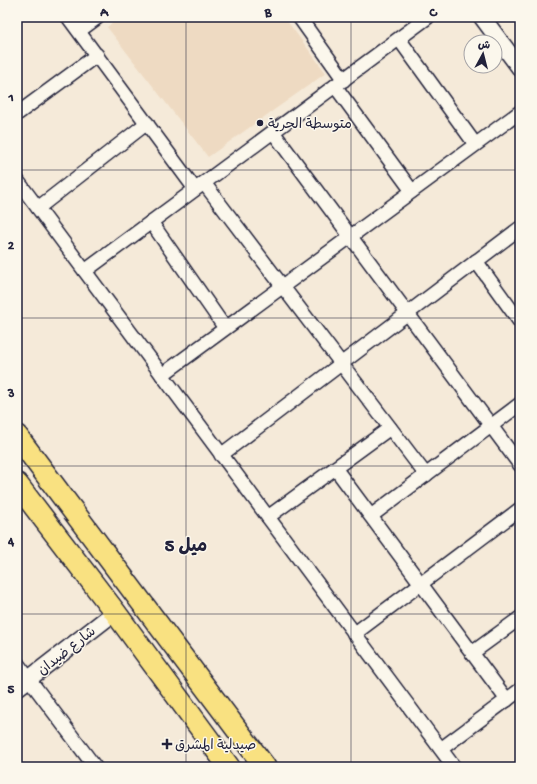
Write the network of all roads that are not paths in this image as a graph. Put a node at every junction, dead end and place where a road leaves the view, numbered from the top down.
1 (68, 17) edge
2 (98, 17) edge
3 (299, 17) edge
4 (428, 17) edge
5 (482, 17) edge
6 (78, 31) junction
7 (399, 39) junction
8 (97, 55) junction
9 (520, 68) edge
10 (339, 83) junction
11 (520, 112) edge
12 (17, 114) edge
13 (147, 124) junction
14 (273, 132) junction
15 (475, 144) junction
16 (17, 180) edge
17 (200, 186) junction
18 (412, 191) junction
19 (38, 208) junction
20 (151, 222) junction
21 (520, 228) edge
22 (350, 236) junction
23 (476, 261) junction
24 (85, 271) junction
25 (282, 286) junction
26 (408, 313) junction
27 (520, 322) edge
28 (225, 328) junction
29 (341, 364) junction
30 (162, 375) junction
31 (520, 404) edge
32 (491, 426) junction
33 (390, 428) junction
34 (17, 436) edge
35 (221, 455) junction
36 (520, 465) edge
37 (335, 468) junction
38 (426, 475) junction
39 (17, 484) edge
40 (520, 509) edge
41 (371, 516) junction
42 (268, 517) junction
43 (421, 584) junction
44 (115, 612) junction
45 (520, 618) edge
46 (354, 634) junction
47 (472, 653) junction
48 (17, 663) edge
49 (23, 684) edge
50 (520, 690) edge
51 (507, 700) junction
52 (441, 749) junction
53 (95, 767) edge
54 (229, 767) edge
55 (265, 767) edge
56 (454, 767) edge

1 - 6 street
2 - 6 street
3 - 10 street
4 - 7 street
5 - 9 street
6 - 8 street
7 - 10 street
7 - 15 street
8 - 12 street
8 - 13 street
10 - 14 street
10 - 18 street
11 - 15 street
13 - 17 street
13 - 19 street
14 - 17 street
14 - 22 street
15 - 18 street
16 - 19 street
17 - 20 street
17 - 25 street
18 - 22 street
19 - 24 street
20 - 24 street
20 - 28 street
21 - 23 street
22 - 25 street
22 - 26 street
23 - 26 street
23 - 27 street
24 - 30 street
25 - 28 street
25 - 29 street
26 - 29 street
26 - 32 street
28 - 30 street
29 - 33 street
29 - 35 street
30 - 35 street
31 - 32 street
32 - 36 street
32 - 38 street
33 - 37 street
33 - 38 street
34 - 55 main road
35 - 42 street
37 - 41 street
37 - 42 street
38 - 41 street
39 - 44 main road
40 - 43 street
41 - 43 street
42 - 46 street
43 - 46 street
43 - 47 street
44 - 49 street, شارع ضيدان
44 - 54 main road
45 - 47 street
46 - 52 street
47 - 51 street
48 - 49 street
49 - 53 street
50 - 51 street
51 - 52 street
52 - 56 street

